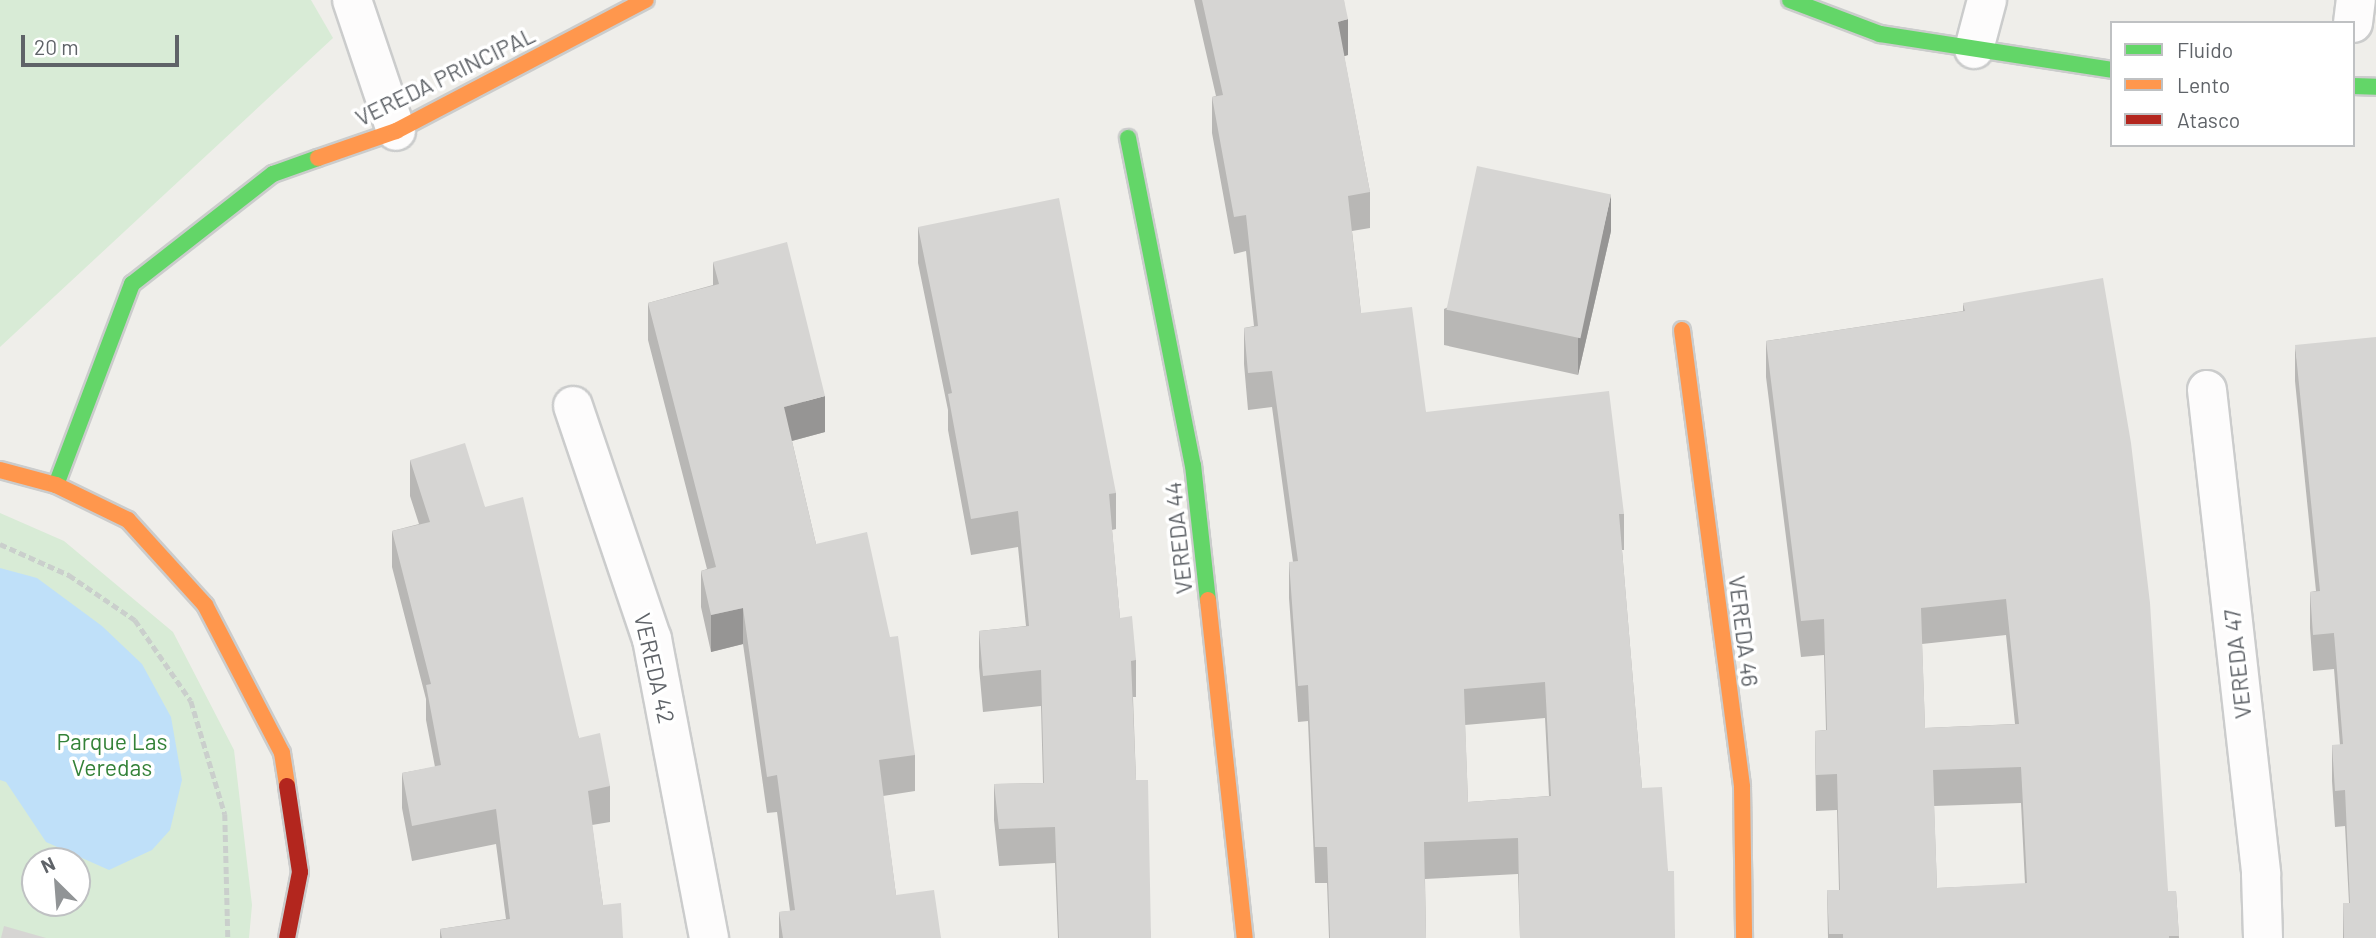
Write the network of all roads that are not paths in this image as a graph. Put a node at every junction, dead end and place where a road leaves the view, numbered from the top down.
1 (352, 0) edge
2 (646, 0) edge
3 (1790, 0) edge
4 (1987, 0) edge
5 (2356, 0) edge
6 (2353, 21) edge
7 (1974, 49) junction
8 (2110, 70) edge
9 (2355, 86) edge
10 (2376, 88) edge
11 (396, 131) junction
12 (1128, 138) dead end
13 (1682, 330) dead end
14 (2207, 390) dead end
15 (573, 406) dead end
16 (0, 470) edge
17 (56, 485) junction
18 (287, 938) edge
19 (709, 938) edge
20 (1245, 938) edge
21 (1744, 938) edge
22 (2263, 938) edge

1 - 11 street
2 - 11 street, VEREDA PRINCIPAL
3 - 7 street
4 - 7 street
5 - 6 street
7 - 8 street
9 - 10 street
11 - 17 street, VEREDA PRINCIPAL
12 - 20 street, VEREDA 44
13 - 21 street, VEREDA 46
14 - 22 street, VEREDA 47
15 - 19 street, VEREDA 42
16 - 17 street
17 - 18 street

